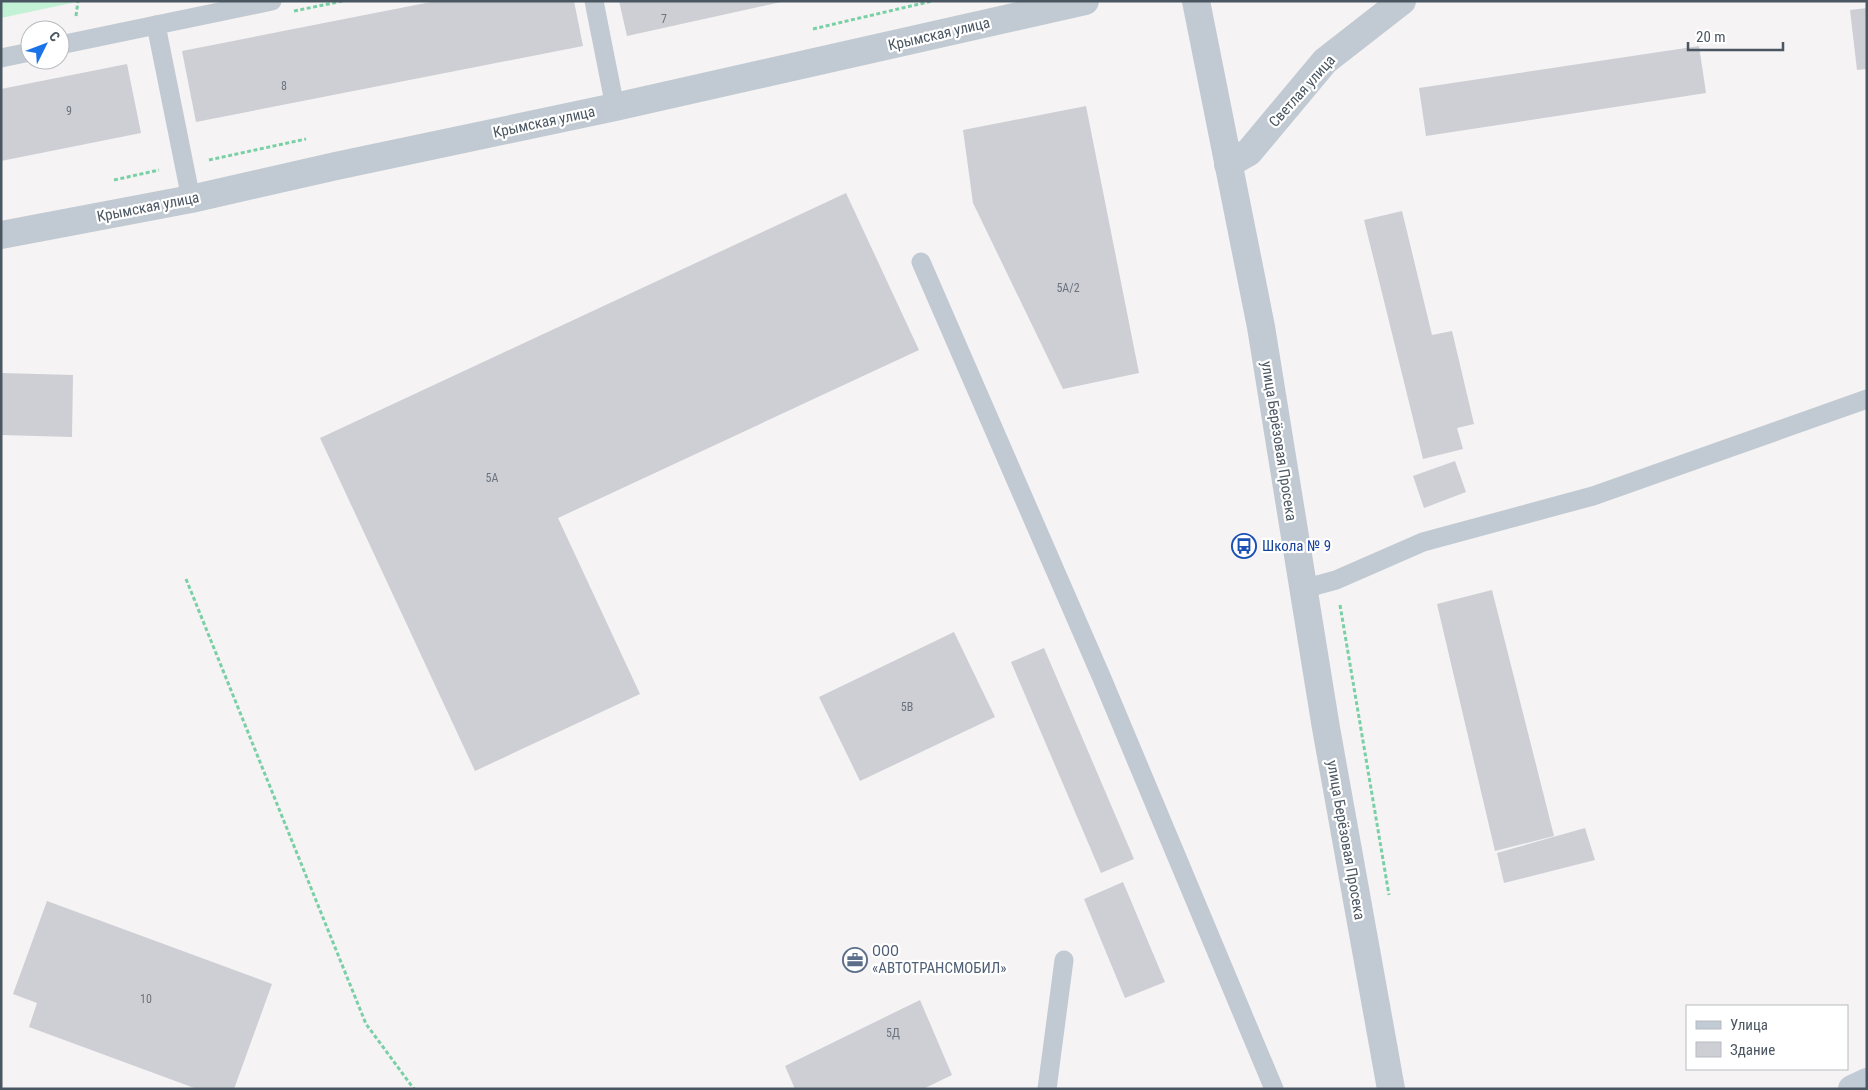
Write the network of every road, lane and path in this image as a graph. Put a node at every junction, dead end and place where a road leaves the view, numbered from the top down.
1 (272, 1) edge
2 (594, 1) edge
3 (932, 1) edge
4 (1085, 1) edge
5 (1196, 1) edge
6 (1402, 1) edge
7 (156, 25) junction
8 (809, 30) dead end
9 (70, 43) edge
10 (20, 54) edge
11 (1, 58) edge
12 (615, 107) junction
13 (310, 138) dead end
14 (1228, 164) junction
15 (184, 165) junction
16 (107, 182) dead end
17 (191, 198) junction
18 (1, 235) edge
19 (921, 262) dead end
20 (1867, 399) edge
21 (186, 579) dead end
22 (1303, 588) junction
23 (1064, 960) dead end
24 (1867, 1082) edge
25 (414, 1089) edge
26 (1048, 1089) edge
27 (1274, 1089) edge
28 (1391, 1089) edge
29 (1852, 1089) edge

1 - 7 lane
2 - 12 lane
3 - 8 path
4 - 12 street, Крымская улица
5 - 14 street, улица Берёзовая Просека
6 - 14 street, Светлая улица
7 - 9 lane
7 - 15 lane
10 - 11 lane
12 - 17 street, Крымская улица
13 - 15 path
14 - 22 street, улица Берёзовая Просека
15 - 16 path
15 - 17 lane
17 - 18 street, Крымская улица
19 - 27 lane
20 - 22 lane
21 - 25 path
22 - 28 street, улица Берёзовая Просека
23 - 26 lane
24 - 29 main road

